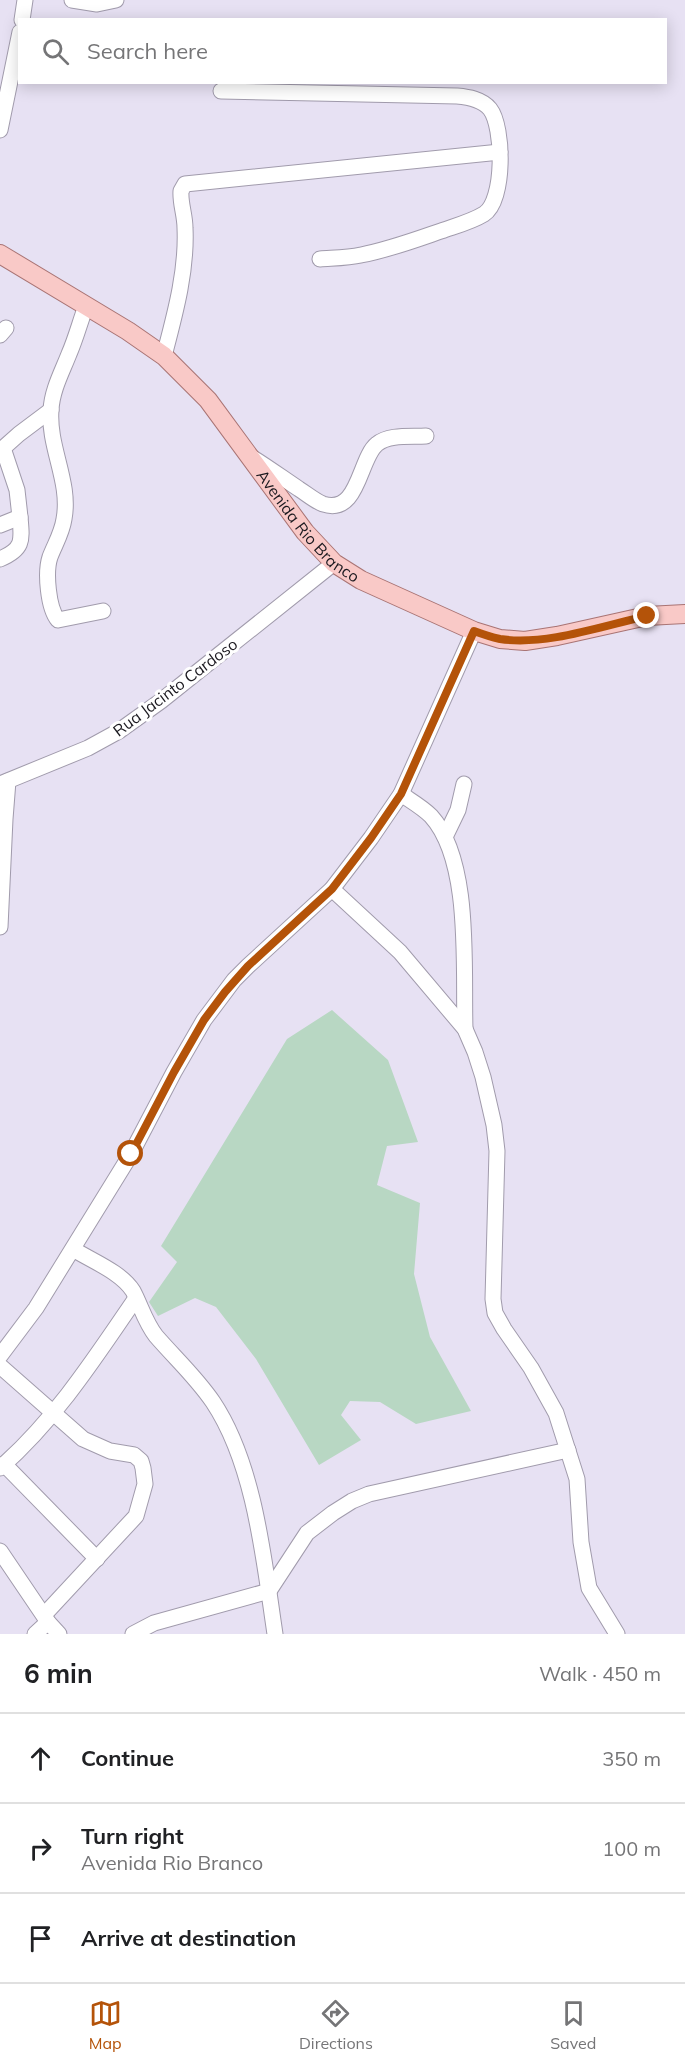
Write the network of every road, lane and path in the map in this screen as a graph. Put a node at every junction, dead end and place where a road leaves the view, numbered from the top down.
1 (26, 0) edge
2 (72, 0) edge
3 (116, 0) edge
4 (22, 18) edge
5 (18, 42) edge
6 (221, 91) dead end
7 (0, 130) edge
8 (500, 153) junction
9 (0, 254) edge
10 (320, 259) dead end
11 (86, 306) junction
12 (164, 356) junction
13 (51, 410) junction
14 (426, 436) dead end
15 (1, 450) edge
16 (248, 455) junction
17 (20, 517) junction
18 (0, 525) edge
19 (0, 559) edge
20 (334, 563) junction
21 (103, 611) dead end
22 (685, 614) edge
23 (474, 631) junction
24 (4, 783) edge
25 (464, 784) dead end
26 (401, 794) junction
27 (2, 821) edge
28 (445, 837) junction
29 (332, 889) junction
30 (0, 927) edge
31 (465, 1029) junction
32 (74, 1249) junction
33 (136, 1298) junction
34 (0, 1356) edge
35 (0, 1366) edge
36 (54, 1412) junction
37 (568, 1450) junction
38 (2, 1466) edge
39 (0, 1551) edge
40 (97, 1559) junction
41 (268, 1591) junction
42 (46, 1618) junction
43 (35, 1634) edge
44 (59, 1634) edge
45 (133, 1634) edge
46 (275, 1634) edge
47 (617, 1634) edge

1 - 4 street
2 - 3 street
5 - 7 street
6 - 8 street
8 - 10 street
8 - 12 street
9 - 11 main road, Avenida Rio Branco
11 - 12 main road, Avenida Rio Branco
11 - 13 street
12 - 16 main road, Avenida Rio Branco
13 - 15 street
13 - 21 street
14 - 16 street
15 - 17 street
16 - 20 main road, Avenida Rio Branco
17 - 18 street
17 - 19 street
20 - 23 main road, Avenida Rio Branco
20 - 24 street, Rua Jacinto Cardoso
22 - 23 main road, Avenida Rio Branco
23 - 26 street
24 - 27 street
25 - 28 street
26 - 28 street
26 - 29 street
27 - 30 street
28 - 31 street
29 - 31 street
29 - 32 street
31 - 37 street
32 - 33 street
32 - 34 street
33 - 36 street
33 - 41 street
35 - 36 street
36 - 38 street
36 - 40 street
37 - 41 street
37 - 47 street
38 - 40 street
39 - 42 street
40 - 42 street
41 - 45 street
41 - 46 street
42 - 43 street
42 - 44 street

